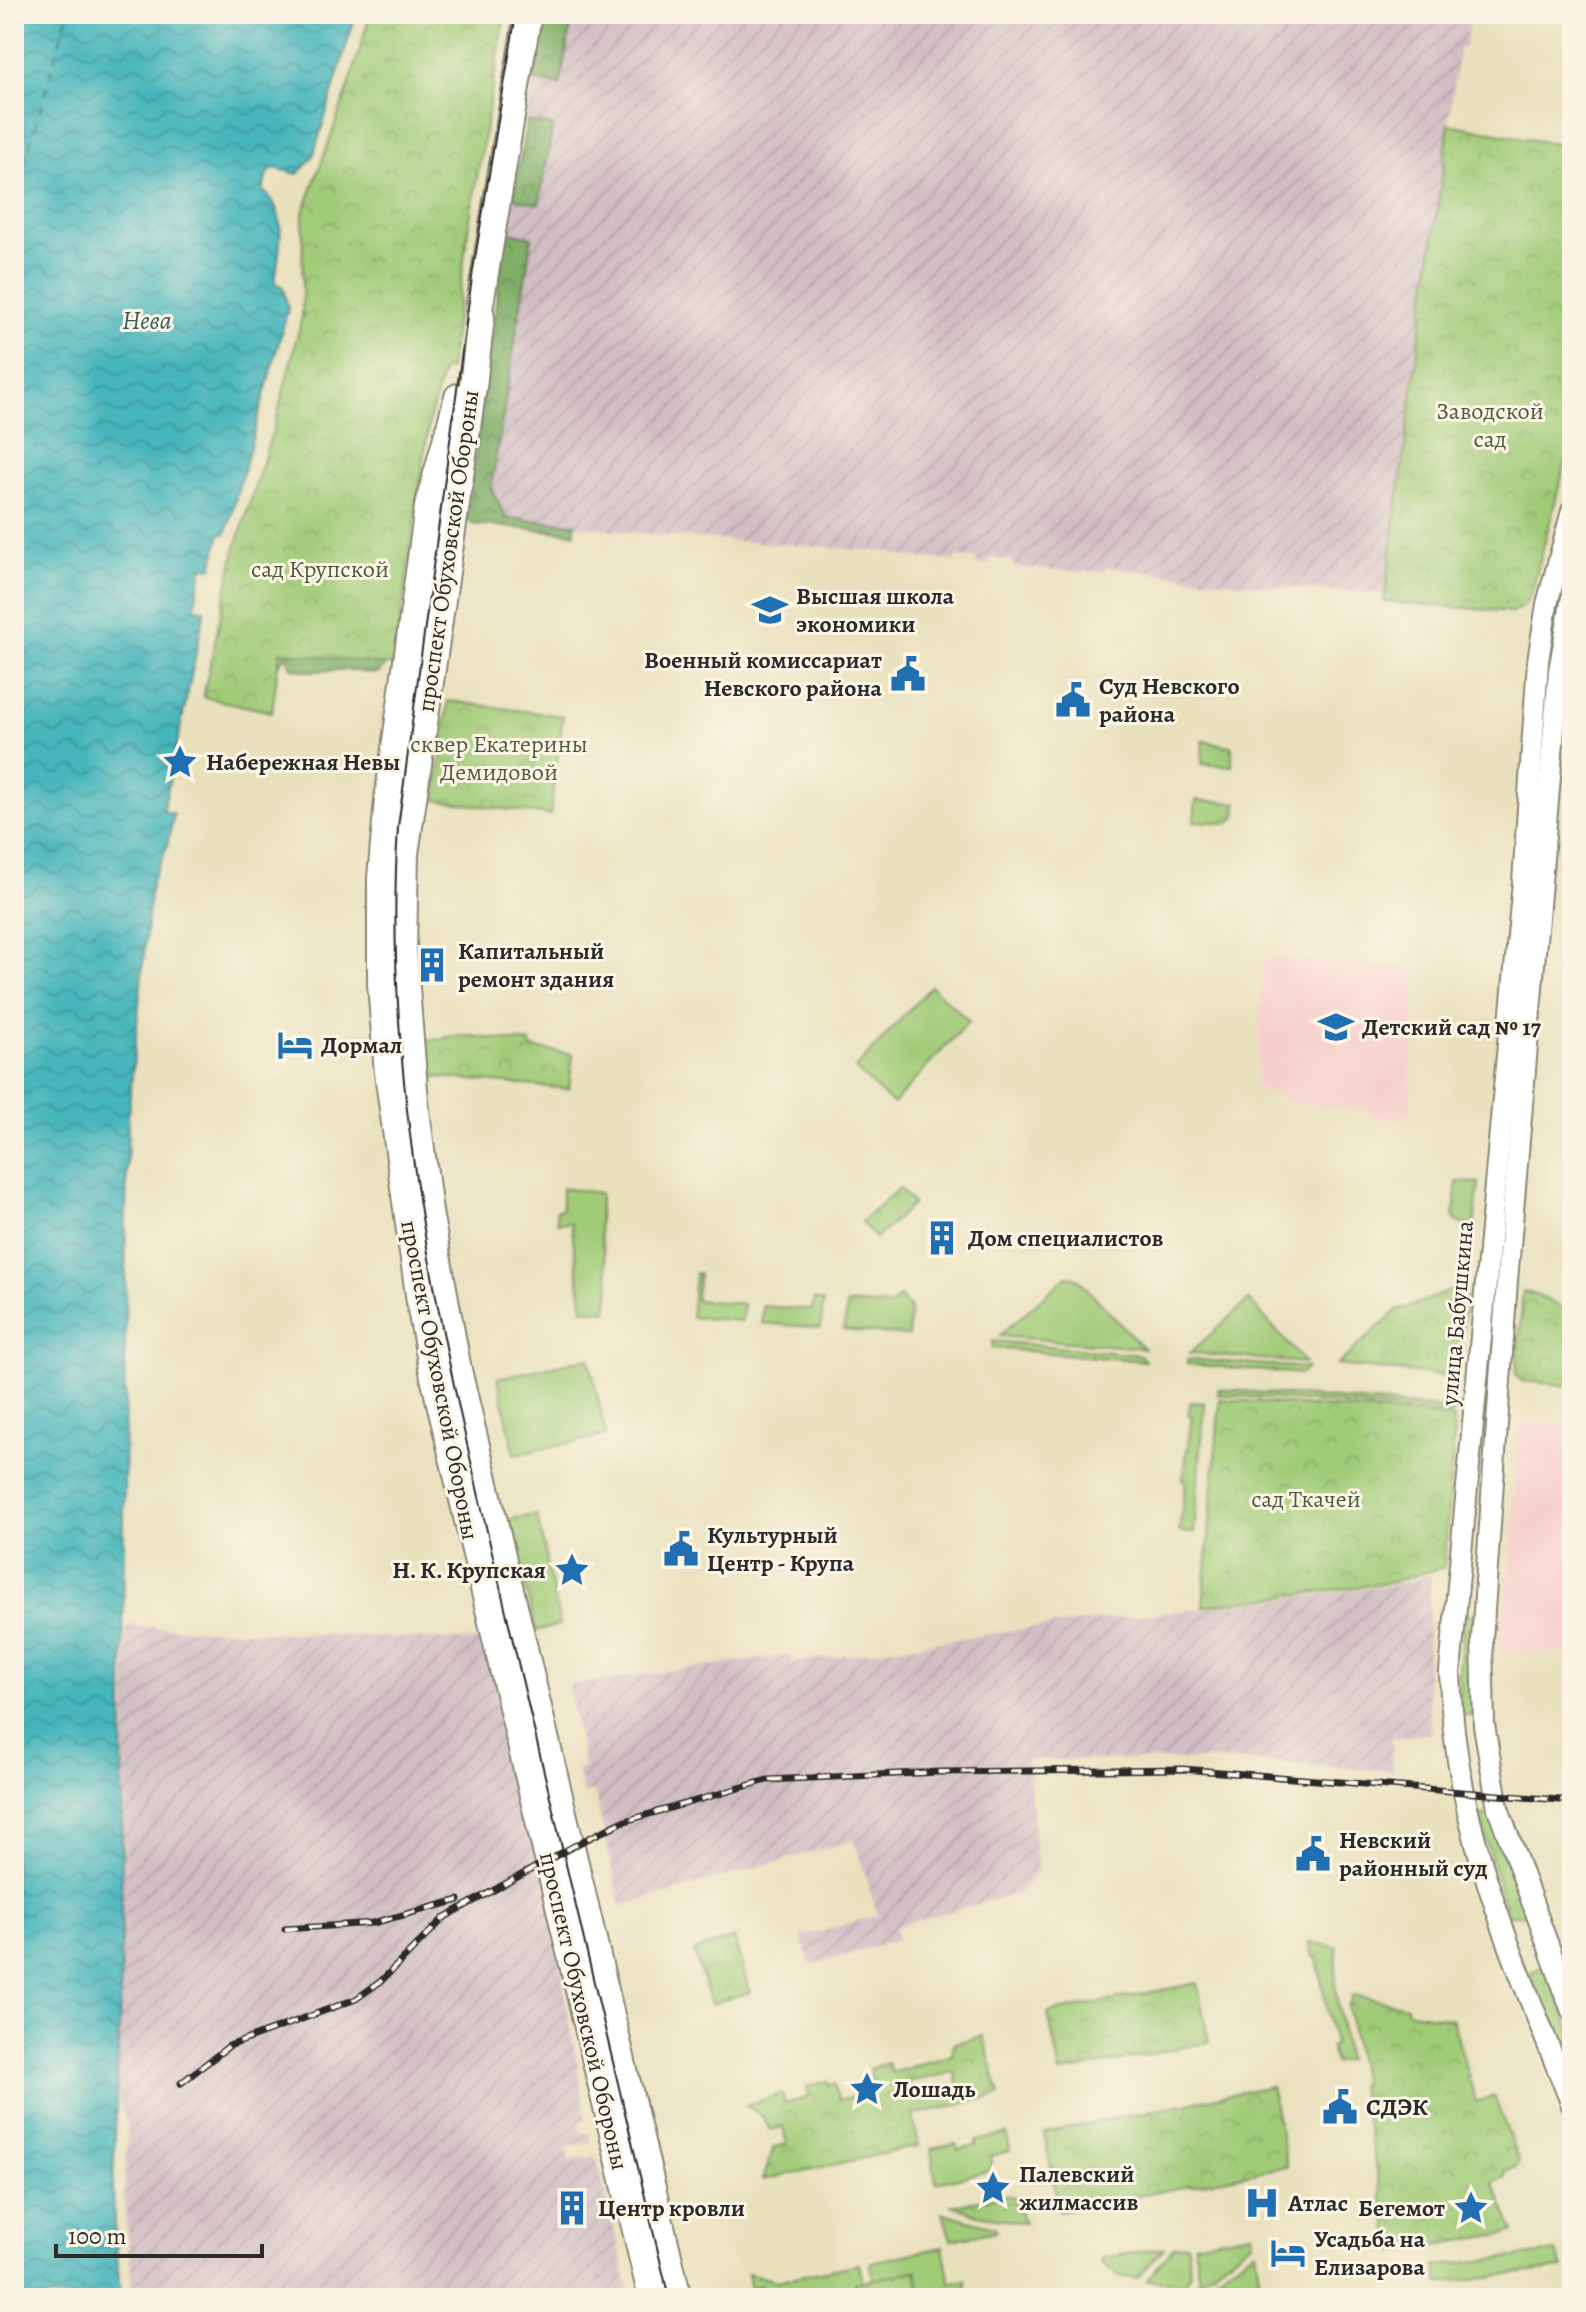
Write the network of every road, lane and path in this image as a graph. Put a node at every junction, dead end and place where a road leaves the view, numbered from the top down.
1 (528, 14) edge
2 (479, 309) junction
3 (1572, 511) edge
4 (1572, 597) edge
5 (1484, 1725) junction
6 (1453, 1732) junction
7 (1465, 1804) junction
8 (1498, 1808) junction
9 (1572, 2011) edge
10 (1572, 2105) edge
11 (652, 2298) edge
12 (678, 2298) edge

1 - 2 main road, проспект Обуховской Обороны
2 - 11 main road, проспект Обуховской Обороны
2 - 12 main road, проспект Обуховской Обороны
3 - 6 street, улица Бабушкина
4 - 5 street, улица Бабушкина
5 - 6 street
5 - 8 street, улица Бабушкина
6 - 7 street, улица Бабушкина
7 - 8 street
7 - 10 street, улица Бабушкина
8 - 9 street, улица Бабушкина

